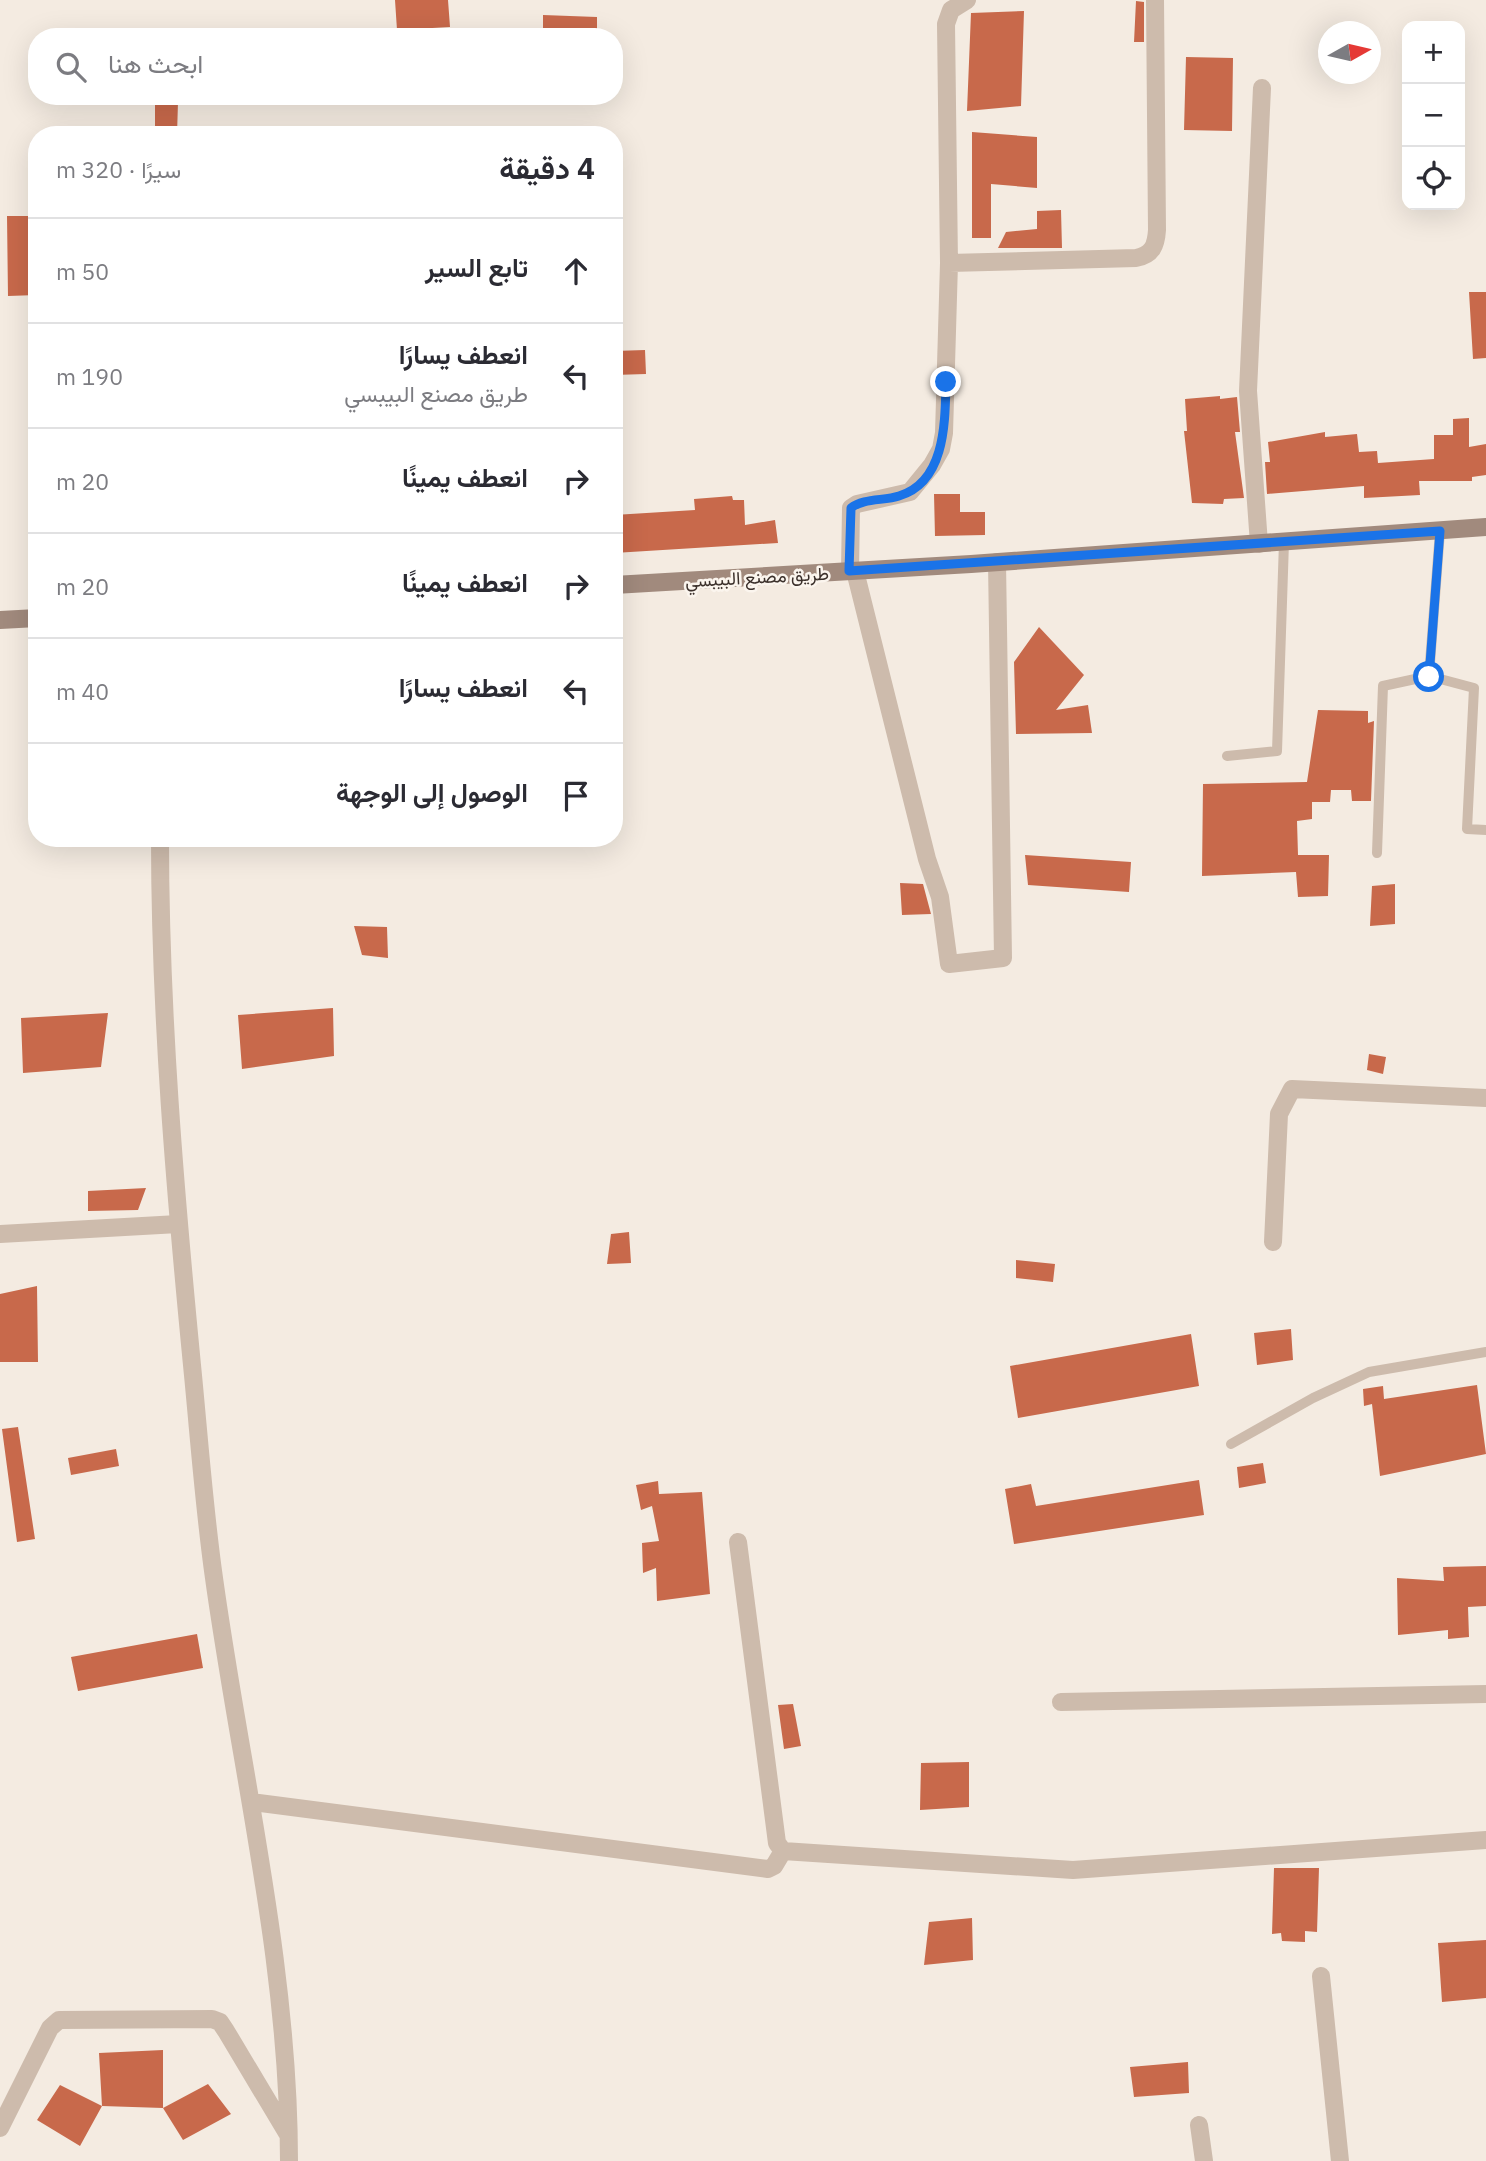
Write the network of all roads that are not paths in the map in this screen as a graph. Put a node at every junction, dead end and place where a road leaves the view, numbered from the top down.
1 (967, 0) edge
2 (1155, 0) edge
3 (1262, 88) dead end
4 (949, 263) junction
5 (1486, 527) edge
6 (1440, 531) junction
7 (1284, 542) junction
8 (1259, 544) junction
9 (997, 562) junction
10 (852, 571) junction
11 (623, 584) edge
12 (28, 618) edge
13 (0, 620) edge
14 (1429, 677) junction
15 (1227, 756) dead end
16 (1486, 830) edge
17 (160, 847) edge
18 (1377, 853) dead end
19 (1486, 1098) edge
20 (178, 1224) junction
21 (0, 1234) edge
22 (1273, 1242) dead end
23 (1486, 1352) edge
24 (1231, 1444) dead end
25 (738, 1542) dead end
26 (1486, 1694) edge
27 (1061, 1702) dead end
28 (252, 1802) junction
29 (1486, 1840) edge
30 (783, 1852) junction
31 (1321, 1976) dead end
32 (1199, 2125) dead end
33 (0, 2128) edge
34 (289, 2136) junction
35 (289, 2161) edge
36 (1204, 2161) edge
37 (1340, 2161) edge

1 - 4 street
2 - 4 street
3 - 8 street
4 - 10 street
5 - 6 main road, طريق مصنع البيبسي
6 - 7 main road, طريق مصنع البيبسي
6 - 14 lane
7 - 8 main road, طريق مصنع البيبسي
7 - 15 lane
8 - 9 main road, طريق مصنع البيبسي
9 - 10 main road, طريق مصنع البيبسي
9 - 10 street
10 - 11 main road, طريق مصنع البيبسي
12 - 13 main road
14 - 16 lane
14 - 18 lane
17 - 20 street
19 - 22 street
20 - 21 street
20 - 28 street
23 - 24 lane
25 - 30 street
26 - 27 street
28 - 30 street
28 - 34 street
29 - 30 street
31 - 37 street
32 - 36 street
33 - 34 street
34 - 35 street

